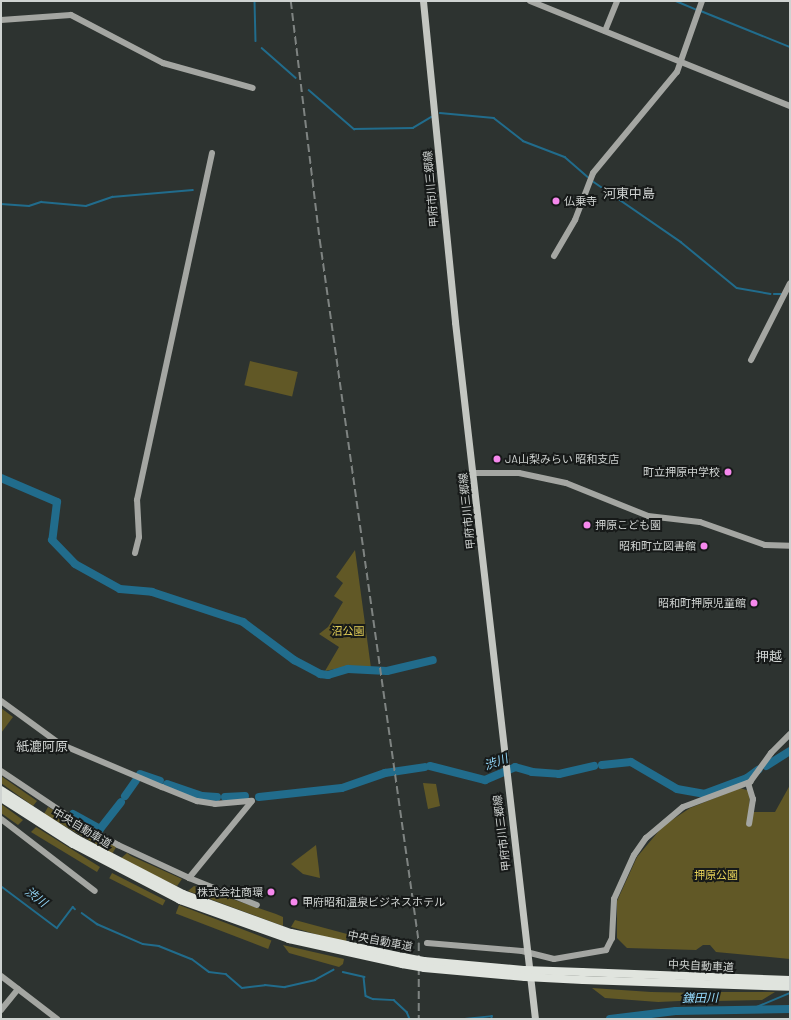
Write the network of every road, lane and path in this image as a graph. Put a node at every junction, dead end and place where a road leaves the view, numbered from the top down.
1 (423, 1) edge
2 (530, 1) edge
3 (617, 1) edge
4 (701, 3) edge
5 (1, 20) edge
6 (605, 31) junction
7 (682, 62) junction
8 (253, 88) dead end
9 (790, 106) edge
10 (212, 153) dead end
11 (554, 256) dead end
12 (790, 283) edge
13 (751, 360) dead end
14 (473, 473) junction
15 (790, 546) edge
16 (135, 553) dead end
17 (1, 701) edge
18 (790, 734) edge
19 (1, 771) edge
20 (748, 782) junction
21 (1, 790) edge
22 (1, 798) edge
23 (1, 819) edge
24 (749, 824) dead end
25 (189, 878) junction
26 (95, 890) dead end
27 (168, 891) junction
28 (257, 905) dead end
29 (427, 943) dead end
30 (528, 954) junction
31 (1, 976) edge
32 (789, 983) edge
33 (18, 989) junction
34 (1, 1010) edge
35 (57, 1019) edge
36 (535, 1019) edge

1 - 14 main road, 甲府市川三郷線
2 - 6 street
3 - 6 street
4 - 7 street
5 - 8 street
6 - 7 street
7 - 9 street
7 - 11 street
10 - 16 street
12 - 13 street
14 - 15 street
14 - 30 main road, 甲府市川三郷線
17 - 25 street
18 - 20 street
19 - 25 street
20 - 24 street
20 - 30 street
21 - 27 highway, 中央自動車道
22 - 27 highway, 中央自動車道
23 - 26 street
25 - 28 street
27 - 32 highway, 中央自動車道, bridge
29 - 30 street
30 - 36 main road, 甲府市川三郷線
31 - 33 street
33 - 34 street
33 - 35 street

